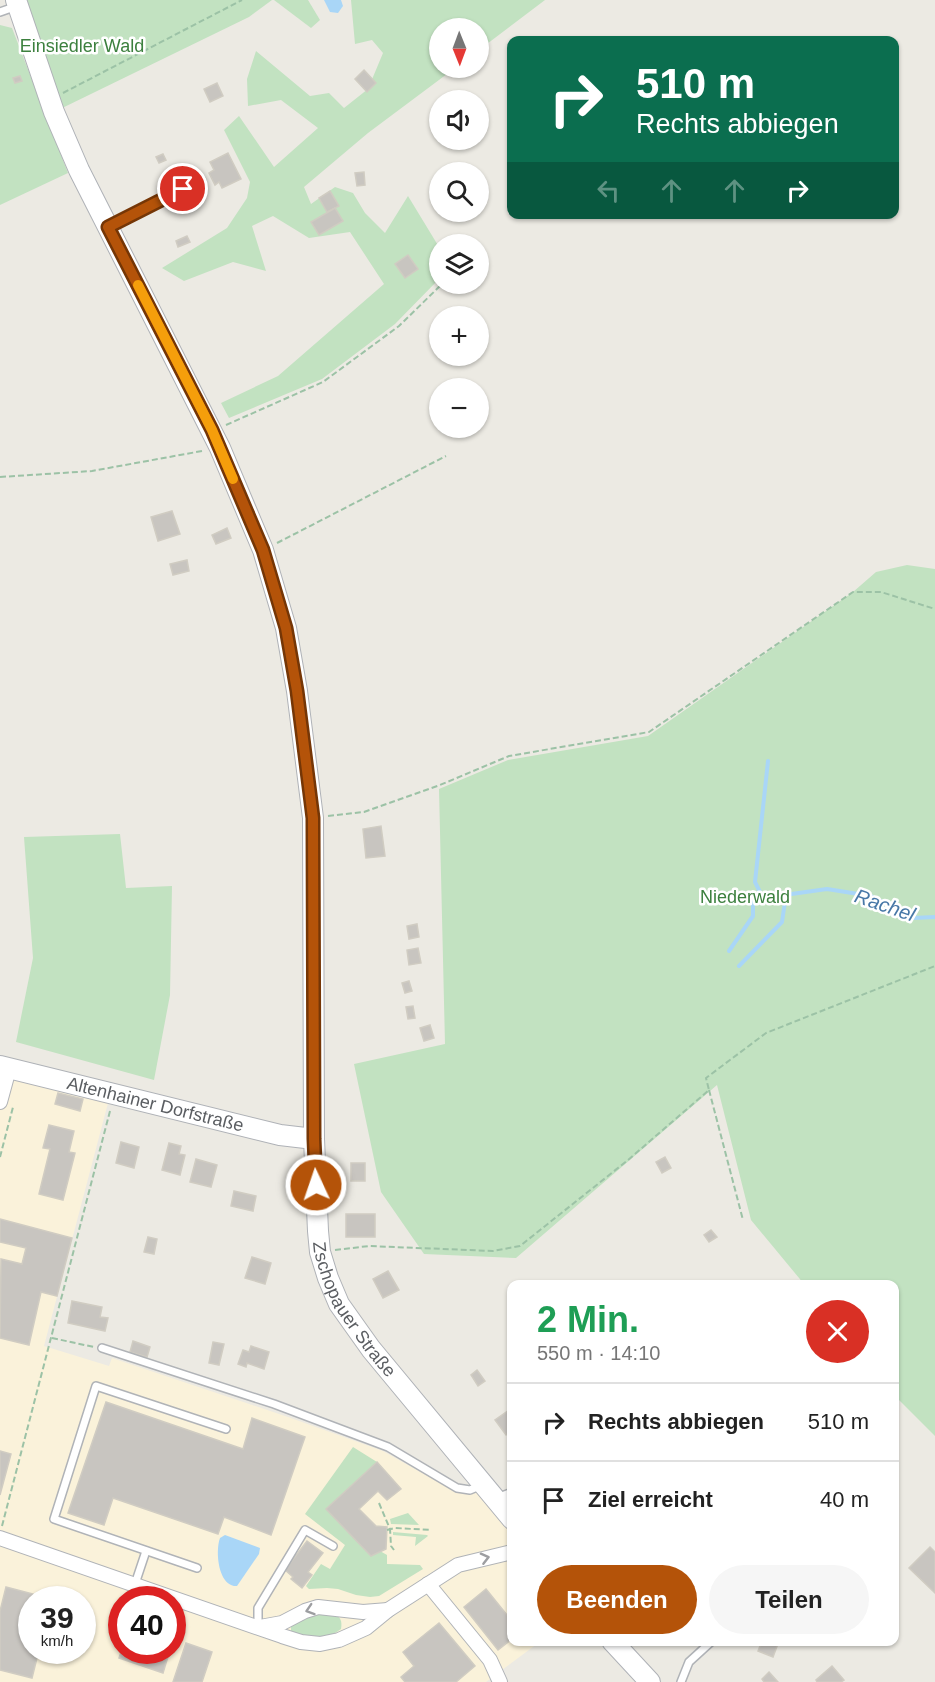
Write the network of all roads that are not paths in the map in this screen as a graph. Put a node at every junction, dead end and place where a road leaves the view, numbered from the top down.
1 (11, 6) edge
2 (202, 181) dead end
3 (108, 227) junction
4 (4, 1067) edge
5 (7, 1102) edge
6 (314, 1139) junction
7 (102, 1348) road end
8 (226, 1429) dead end
9 (497, 1492) edge
10 (507, 1510) edge
11 (0, 1538) edge
12 (333, 1546) dead end
13 (146, 1551) junction
14 (507, 1553) edge
15 (197, 1568) dead end
16 (135, 1584) junction
17 (428, 1584) junction
18 (334, 1609) junction
19 (388, 1610) junction
20 (258, 1628) junction
21 (339, 1640) junction
22 (617, 1646) edge
23 (707, 1646) edge
24 (500, 1682) edge
25 (650, 1682) edge
26 (681, 1682) edge

1 - 3 street, Zschopauer Straße
2 - 3 lane
3 - 6 street, Zschopauer Straße
4 - 5 street
4 - 6 street, Altenhainer Dorfstraße
6 - 9 street, Zschopauer Straße
7 - 9 lane
8 - 13 lane
9 - 10 street, Zschopauer Straße
11 - 16 street
12 - 20 lane
13 - 15 lane
13 - 16 lane
17 -> 14 street
16 - 20 street
17 - 19 street
17 - 24 street
18 - 19 street
18 -> 20 street
18 - 21 street
19 - 21 street
20 - 21 street
22 - 25 street
23 - 26 lane

